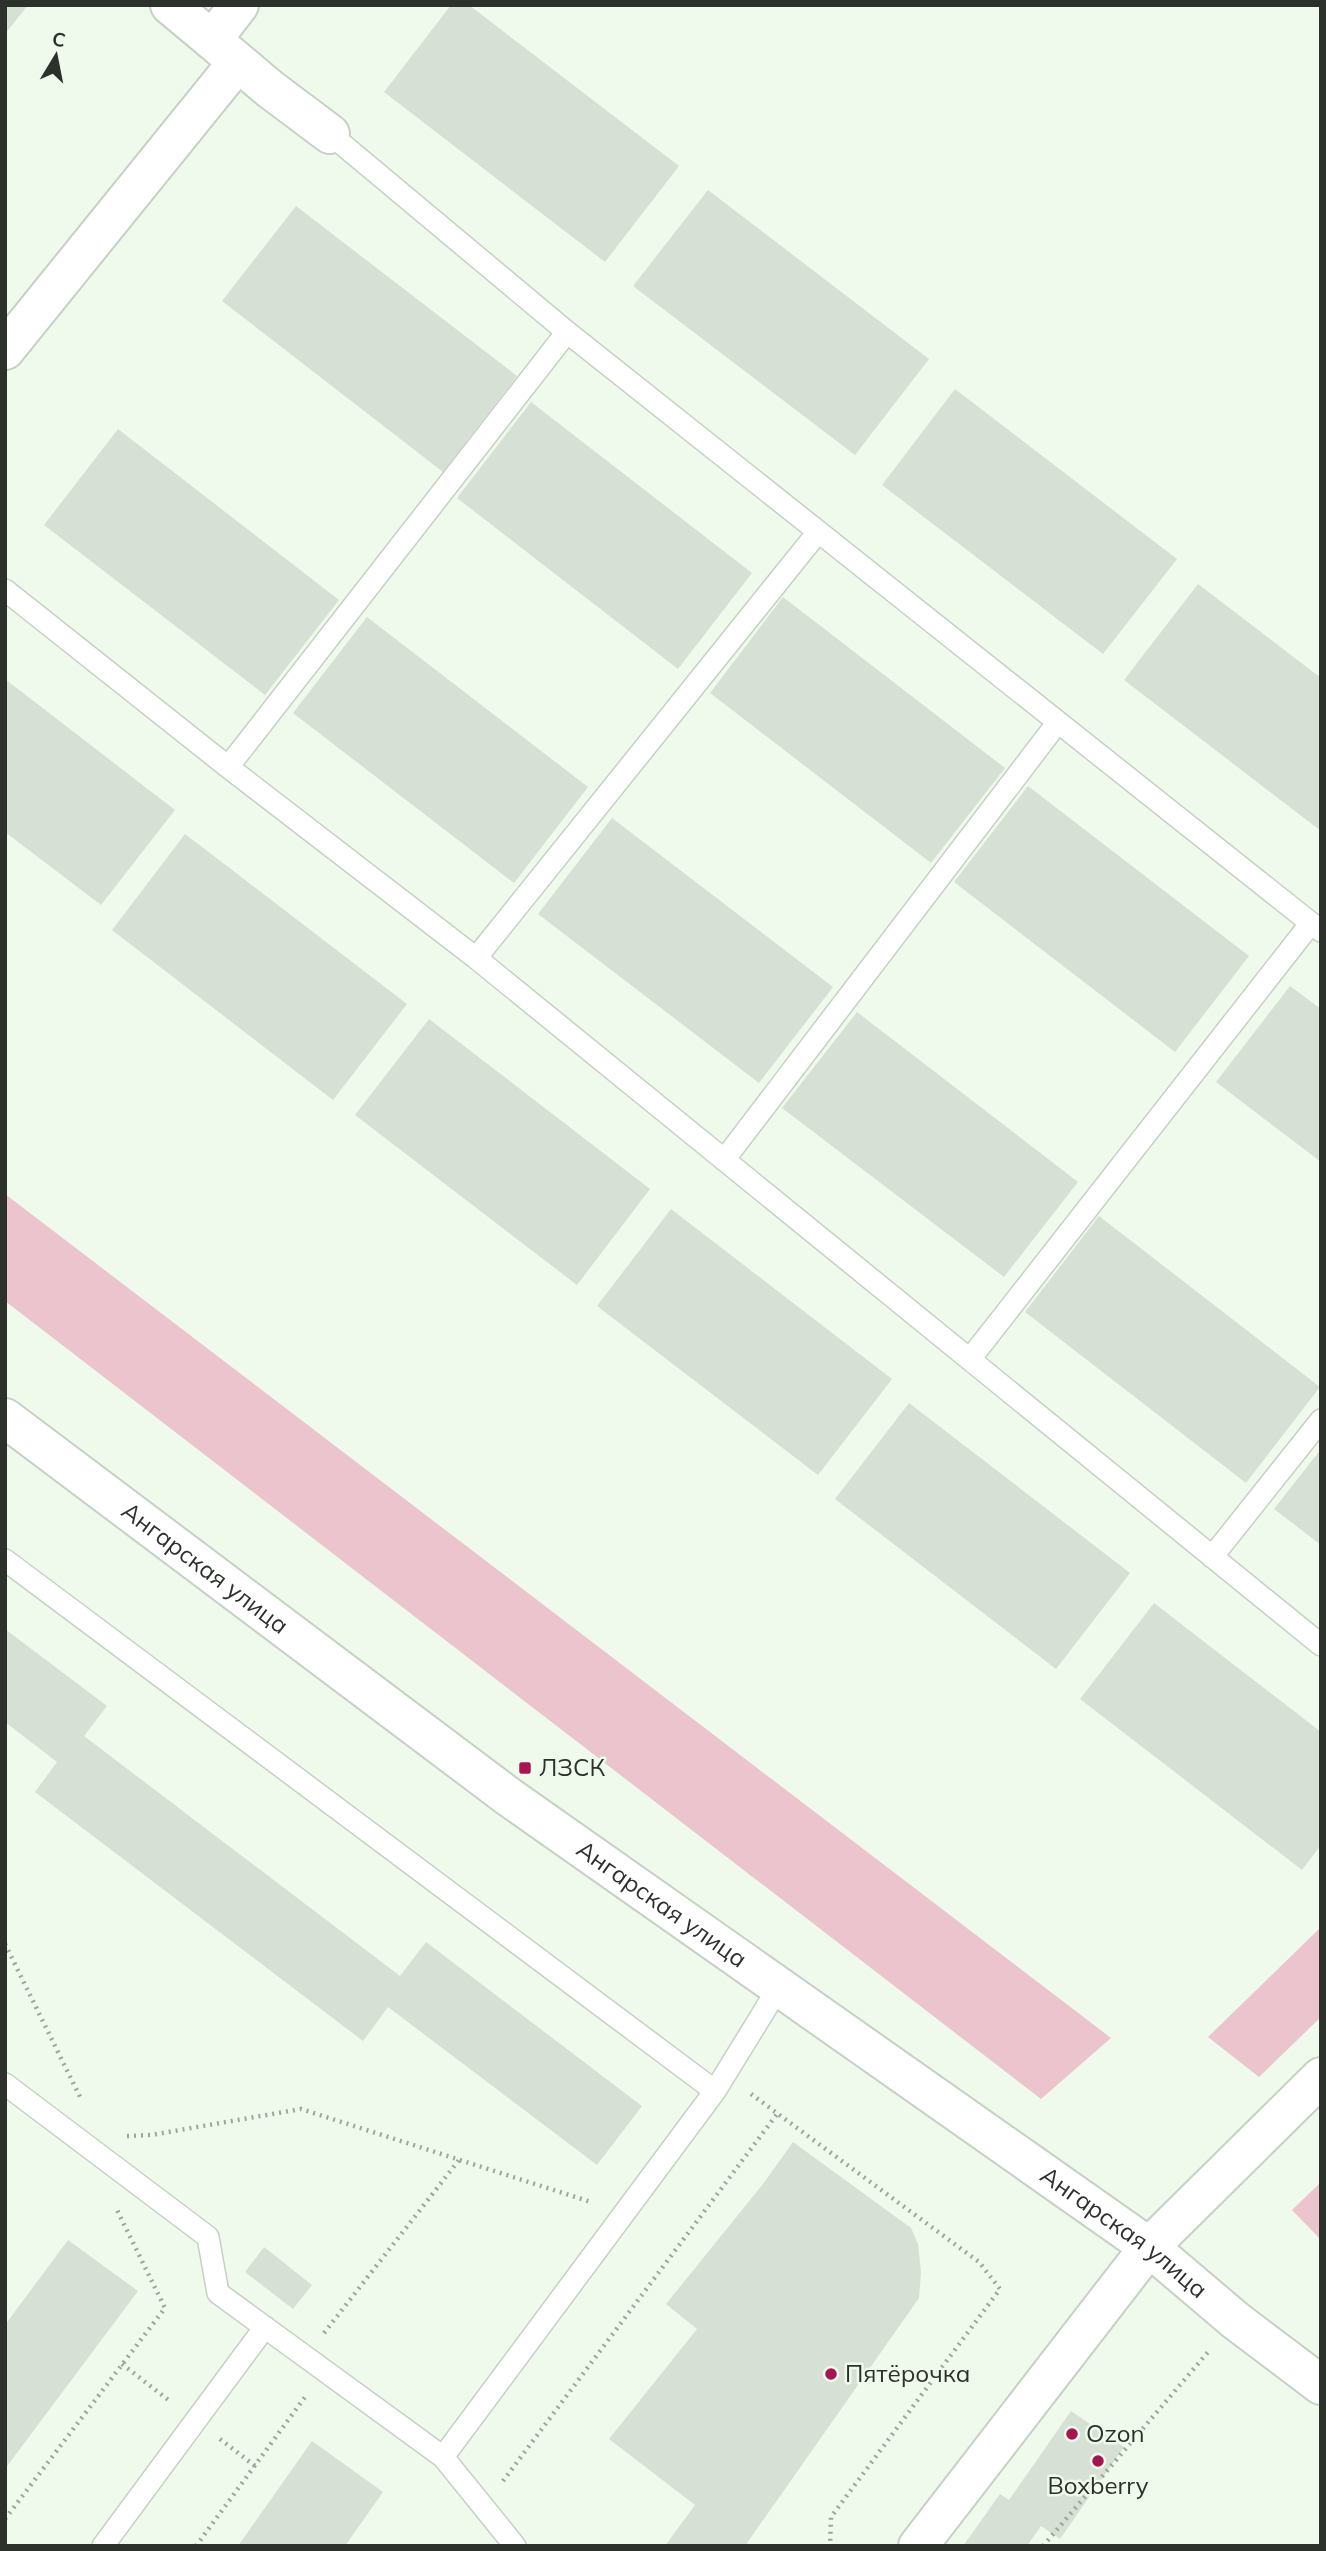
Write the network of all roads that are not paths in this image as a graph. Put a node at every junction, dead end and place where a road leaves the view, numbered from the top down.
1 (170, 5) edge
2 (239, 5) edge
3 (225, 51) junction
4 (330, 134) joint
5 (567, 332) junction
6 (5, 350) edge
7 (818, 532) junction
8 (5, 590) edge
9 (1058, 722) junction
10 (228, 767) junction
11 (1316, 927) edge
12 (476, 958) junction
13 (724, 1160) junction
14 (970, 1359) junction
15 (5, 1419) edge
16 (1321, 1420) edge
17 (1212, 1557) junction
18 (5, 1560) edge
19 (1321, 1645) edge
20 (779, 1987) junction
21 (1321, 2077) edge
22 (720, 2083) junction
23 (9, 2095) edge
24 (1149, 2247) junction
25 (265, 2327) junction
26 (1321, 2385) edge
27 (443, 2456) junction
28 (103, 2546) edge
29 (515, 2546) edge
30 (918, 2546) edge

1 - 3 street
2 - 3 street
3 - 4 street
3 - 6 street
4 - 5 lane
5 - 7 lane
5 - 10 lane
7 - 9 lane
7 - 12 lane
8 - 10 lane
9 - 11 lane
9 - 13 lane
10 - 12 lane
11 - 14 lane
12 - 13 lane
13 - 14 lane
14 - 17 lane
15 - 20 street, Ангарская улица
16 - 17 lane
17 - 19 lane
18 - 22 lane
20 - 22 lane
20 - 24 street, Ангарская улица
21 - 24 street
22 - 27 lane
23 - 25 lane
24 - 26 street, Ангарская улица
24 - 30 street
25 - 27 lane
25 - 28 lane
27 - 29 lane

